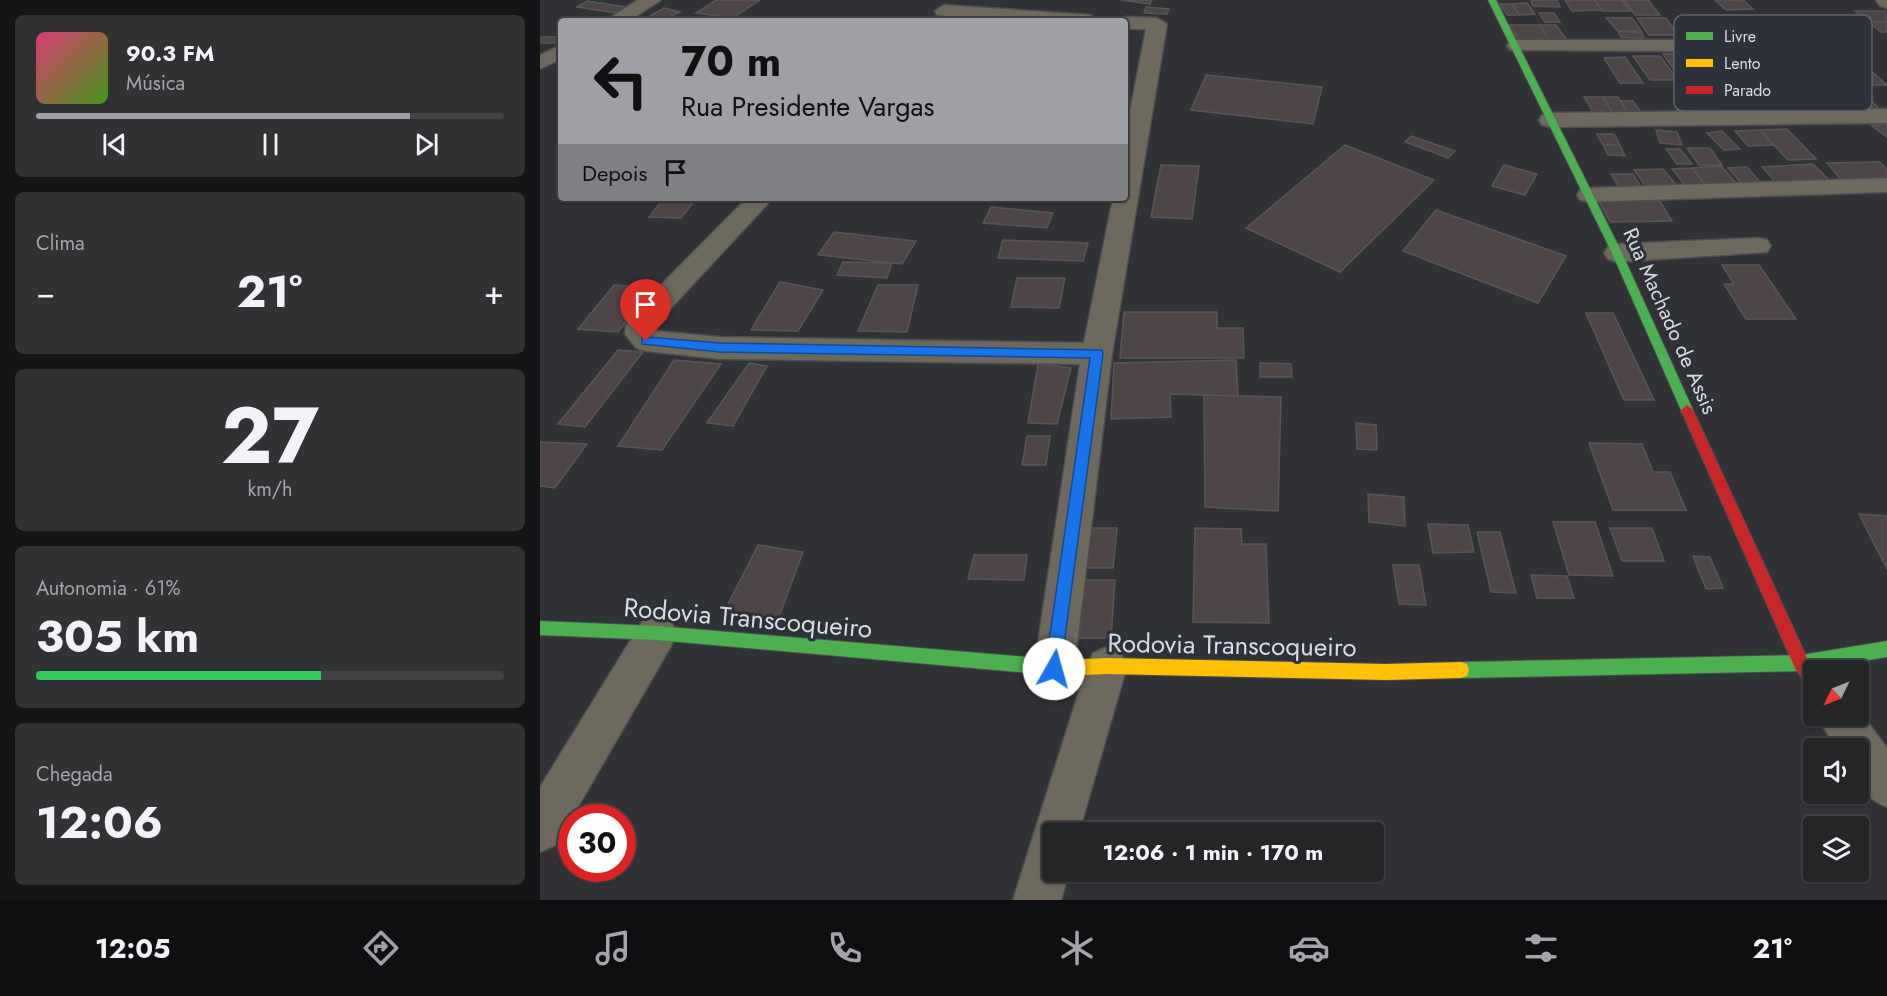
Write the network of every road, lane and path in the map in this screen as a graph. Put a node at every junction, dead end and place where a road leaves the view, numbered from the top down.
1 (652, 0) edge
2 (1492, 0) edge
3 (945, 11) edge
4 (620, 18) edge
5 (1037, 18) edge
6 (1128, 23) edge
7 (1517, 46) junction
8 (1674, 46) edge
9 (558, 55) edge
10 (543, 75) edge
11 (1887, 116) edge
12 (1550, 120) junction
13 (1128, 184) edge
14 (1887, 185) edge
15 (1589, 195) junction
16 (758, 201) edge
17 (1125, 201) edge
18 (1758, 246) dead end
19 (1617, 253) junction
20 (1097, 354) junction
21 (540, 628) edge
22 (657, 633) junction
23 (1887, 649) edge
24 (1801, 663) junction
25 (1107, 666) junction
26 (1803, 666) edge
27 (1054, 669) junction
28 (1845, 726) edge
29 (1887, 785) edge
30 (1060, 822) edge
31 (540, 829) edge
32 (1042, 882) edge
33 (1037, 900) edge

1 - 4 street
2 - 7 street, Rua Machado de Assis
3 - 5 street
6 - 13 street
7 - 8 street
7 - 12 street, Rua Machado de Assis
9 - 10 street
11 - 12 street
12 - 15 street, Rua Machado de Assis
14 - 15 street
15 - 19 street, Rua Machado de Assis
16 - 20 street
17 - 20 street
18 - 19 street
19 - 24 street, Rua Machado de Assis
20 - 27 street
21 - 22 street, Rodovia Transcoqueiro
22 - 27 street, Rodovia Transcoqueiro
22 - 31 street
23 - 24 street, Rodovia Transcoqueiro
24 - 25 street, Rodovia Transcoqueiro
24 - 26 street, Rua Machado de Assis
25 - 27 street, Rodovia Transcoqueiro
25 - 30 street
28 - 29 street
32 - 33 street

